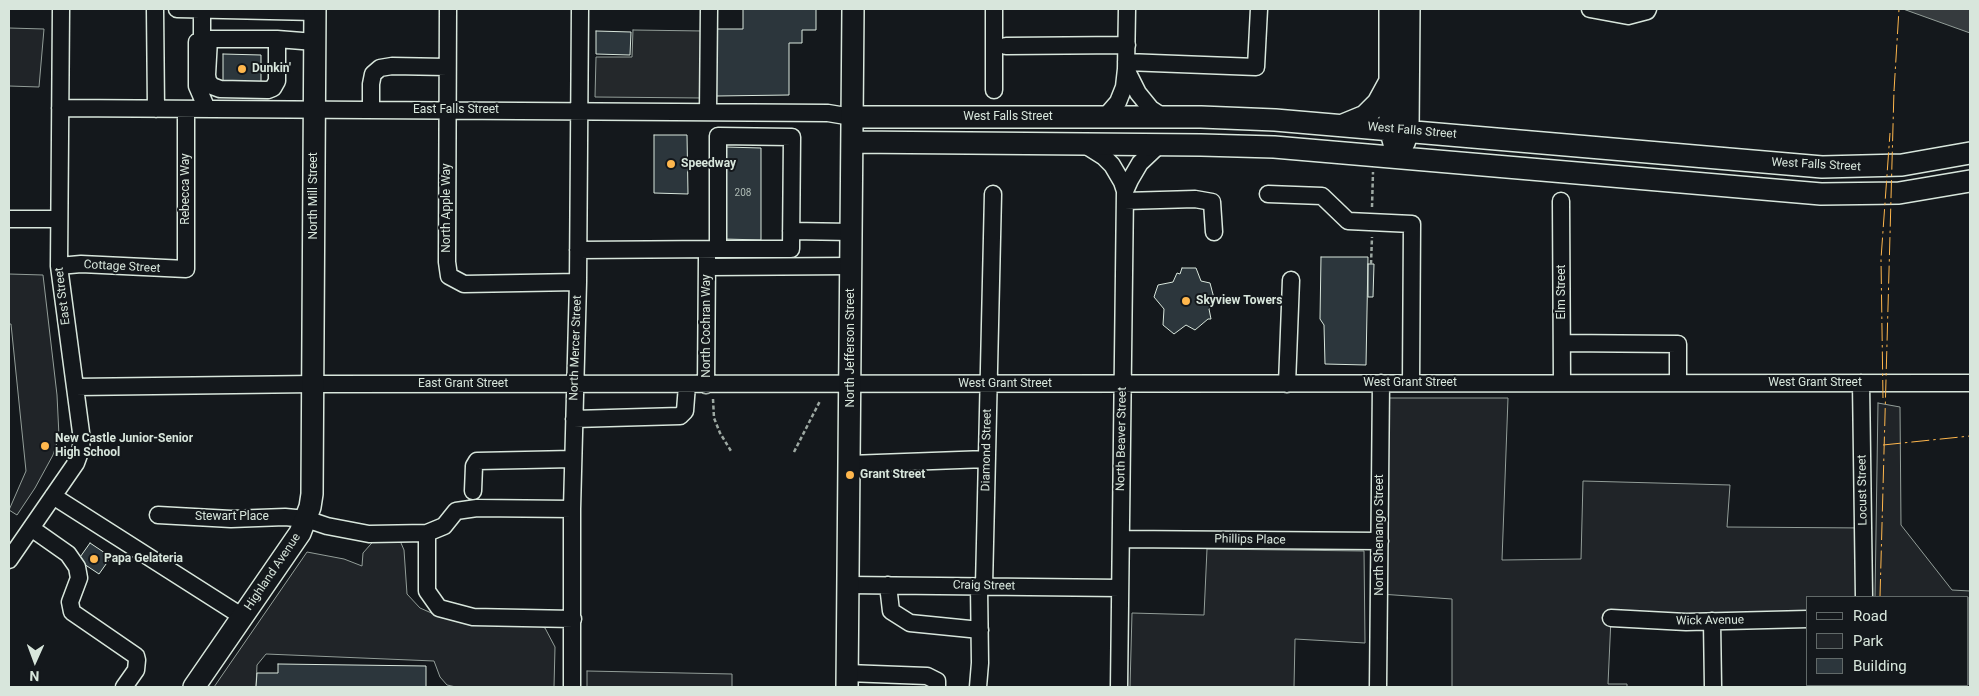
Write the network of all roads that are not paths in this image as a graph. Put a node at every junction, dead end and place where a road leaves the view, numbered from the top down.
1 (61, 9) edge
2 (155, 9) edge
3 (179, 9) edge
4 (448, 9) edge
5 (580, 9) edge
6 (709, 9) edge
7 (853, 9) edge
8 (994, 9) edge
9 (1127, 9) edge
10 (1259, 9) edge
11 (1390, 9) edge
12 (1409, 9) edge
13 (1590, 9) edge
14 (1648, 9) edge
15 (202, 10) edge
16 (316, 10) edge
17 (277, 39) junction
18 (205, 40) junction
19 (315, 42) junction
20 (1126, 45) junction
21 (1006, 46) dead end
22 (1126, 66) junction
23 (447, 67) junction
24 (1390, 81) junction
25 (994, 90) dead end
26 (60, 108) junction
27 (156, 109) junction
28 (186, 109) junction
29 (207, 109) junction
30 (314, 110) junction
31 (370, 110) junction
32 (448, 110) junction
33 (580, 111) junction
34 (716, 112) junction
35 (773, 112) junction
36 (852, 116) junction
37 (1104, 117) junction
38 (1163, 117) junction
39 (1343, 125) junction
40 (1399, 130) junction
41 (735, 136) junction
42 (764, 137) junction
43 (852, 142) junction
44 (1085, 144) junction
45 (1159, 145) junction
46 (1970, 153) edge
47 (1399, 158) junction
48 (1970, 181) edge
49 (993, 194) dead end
50 (1268, 194) dead end
51 (1125, 196) junction
52 (1561, 201) dead end
53 (9, 218) edge
54 (58, 219) junction
55 (791, 231) junction
56 (852, 232) junction
57 (1214, 232) dead end
58 (713, 249) junction
59 (578, 250) junction
60 (59, 266) junction
61 (852, 266) junction
62 (707, 267) junction
63 (186, 269) joint
64 (1291, 280) dead end
65 (578, 282) junction
66 (1562, 342) junction
67 (1381, 383) junction
68 (1562, 383) junction
69 (1678, 383) junction
70 (1861, 383) junction
71 (1970, 383) edge
72 (313, 384) junction
73 (575, 384) junction
74 (851, 384) junction
75 (989, 384) junction
76 (1123, 384) junction
77 (1287, 384) junction
78 (1411, 384) junction
79 (687, 385) junction
80 (75, 386) junction
81 (710, 392) junction
82 (574, 419) junction
83 (573, 459) junction
84 (987, 460) junction
85 (850, 464) junction
86 (473, 491) dead end
87 (53, 496) junction
88 (572, 509) junction
89 (158, 515) dead end
90 (306, 519) junction
91 (30, 528) junction
92 (427, 533) junction
93 (1121, 539) junction
94 (1380, 541) junction
95 (9, 560) edge
96 (848, 585) junction
97 (888, 585) junction
98 (982, 586) junction
99 (1120, 588) junction
100 (1864, 596) edge
101 (242, 617) junction
102 (1611, 618) dead end
103 (573, 619) junction
104 (1806, 619) edge
105 (1712, 621) junction
106 (980, 630) junction
107 (847, 680) edge
108 (124, 687) edge
109 (194, 687) edge
110 (572, 687) edge
111 (937, 687) edge
112 (978, 687) edge
113 (1119, 687) edge
114 (1378, 687) edge
115 (1713, 687) edge

1 - 26 street, East Street
2 - 27 street
3 - 15 street
4 - 23 street, North Apple Way
5 - 33 street, North Mercer Street
6 - 34 street
7 - 36 main road, North Jefferson Street
8 - 25 street
9 - 20 street
10 - 22 street
11 - 24 main road
12 - 40 main road
13 - 14 street
15 - 16 street
15 - 18 street
16 - 19 main road, North Mill Street
17 - 18 street
17 - 18 street
17 - 19 street
18 - 29 street
19 - 30 main road, North Mill Street
20 - 21 street
20 - 22 street
22 - 37 street
22 - 38 street
23 - 31 street
23 - 32 street, North Apple Way
24 - 39 main road
24 - 40 main road
26 - 27 street, East Falls Street
26 - 54 street, East Street
27 - 28 street, East Falls Street
28 - 29 street, East Falls Street
28 - 63 street, Rebecca Way
29 - 30 street, East Falls Street
30 - 31 street, East Falls Street
30 - 72 main road, North Mill Street
31 - 32 street, East Falls Street
32 - 33 street, East Falls Street
32 - 65 street, North Apple Way
33 - 34 street, East Falls Street
33 - 59 street, North Mercer Street
34 - 35 street, East Falls Street
34 - 41 street
35 - 36 street, East Falls Street
35 - 42 street
36 - 37 main road, West Falls Street
36 - 43 main road, North Jefferson Street
37 - 38 main road, West Falls Street
38 - 39 main road, West Falls Street
39 - 40 main road, West Falls Street
40 - 46 main road, West Falls Street
40 - 47 main road
41 - 42 street
41 - 58 street, North Cochran Way
42 - 55 street
43 - 44 main road
43 - 56 main road, North Jefferson Street
44 - 45 main road
44 - 51 street, North Beaver Street
45 - 47 main road
45 - 51 street, North Beaver Street
47 - 48 main road
49 - 75 street, Diamond Street
50 - 78 street
51 - 57 street
51 - 76 street, North Beaver Street
52 - 66 street, Elm Street
53 - 54 street
54 - 60 street, East Street
55 - 56 street
55 - 58 street
56 - 61 main road, North Jefferson Street
58 - 59 street
58 - 62 street, North Cochran Way
59 - 65 street, North Mercer Street
60 - 63 street, Cottage Street
60 - 80 street, East Street
61 - 62 street
61 - 74 main road, North Jefferson Street
62 - 81 street, North Cochran Way
64 - 77 street
65 - 73 street, North Mercer Street
66 - 68 street, Elm Street
66 - 69 street
67 - 77 street, West Grant Street
67 - 78 street, West Grant Street
67 - 94 street, North Shenango Street
68 - 69 street, West Grant Street
68 - 78 street, West Grant Street
69 - 70 street, West Grant Street
70 - 71 street, West Grant Street
70 - 100 street, Locust Street
72 - 73 street, East Grant Street
72 - 80 street, East Grant Street
72 - 90 main road, Highland Avenue
73 - 79 street, East Grant Street
73 - 82 street, North Mercer Street
74 - 75 street, West Grant Street
74 - 81 street, East Grant Street
74 - 85 main road, North Jefferson Street
75 - 76 street, West Grant Street
75 - 84 street, Diamond Street
76 - 77 street, West Grant Street
76 - 93 street, North Beaver Street
79 - 81 street, East Grant Street
79 - 82 street
80 - 87 street, East Street
82 - 83 street, North Mercer Street
83 - 86 street
83 - 88 street, North Mercer Street
84 - 85 street
84 - 98 street, Diamond Street
85 - 96 main road, North Jefferson Street
87 - 91 street, East Street
87 - 101 street
88 - 92 street
88 - 103 street, North Mercer Street
89 - 90 street, Stewart Place
90 - 92 street, Stewart Place
90 - 101 main road, Highland Avenue
91 - 95 street, East Street
91 - 108 street
92 - 103 street
93 - 94 street, Phillips Place
93 - 99 street, North Beaver Street
94 - 114 street, North Shenango Street
96 - 97 street, Craig Street
96 - 107 main road, North Jefferson Street
97 - 98 street, Craig Street
97 - 106 street
98 - 99 street, Craig Street
98 - 106 street, Diamond Street
99 - 113 street, North Beaver Street
101 - 109 main road, Highland Avenue
102 - 105 street, Wick Avenue
103 - 110 street, North Mercer Street
104 - 105 street, Wick Avenue
105 - 115 street
106 - 112 street, Diamond Street
107 - 111 street

